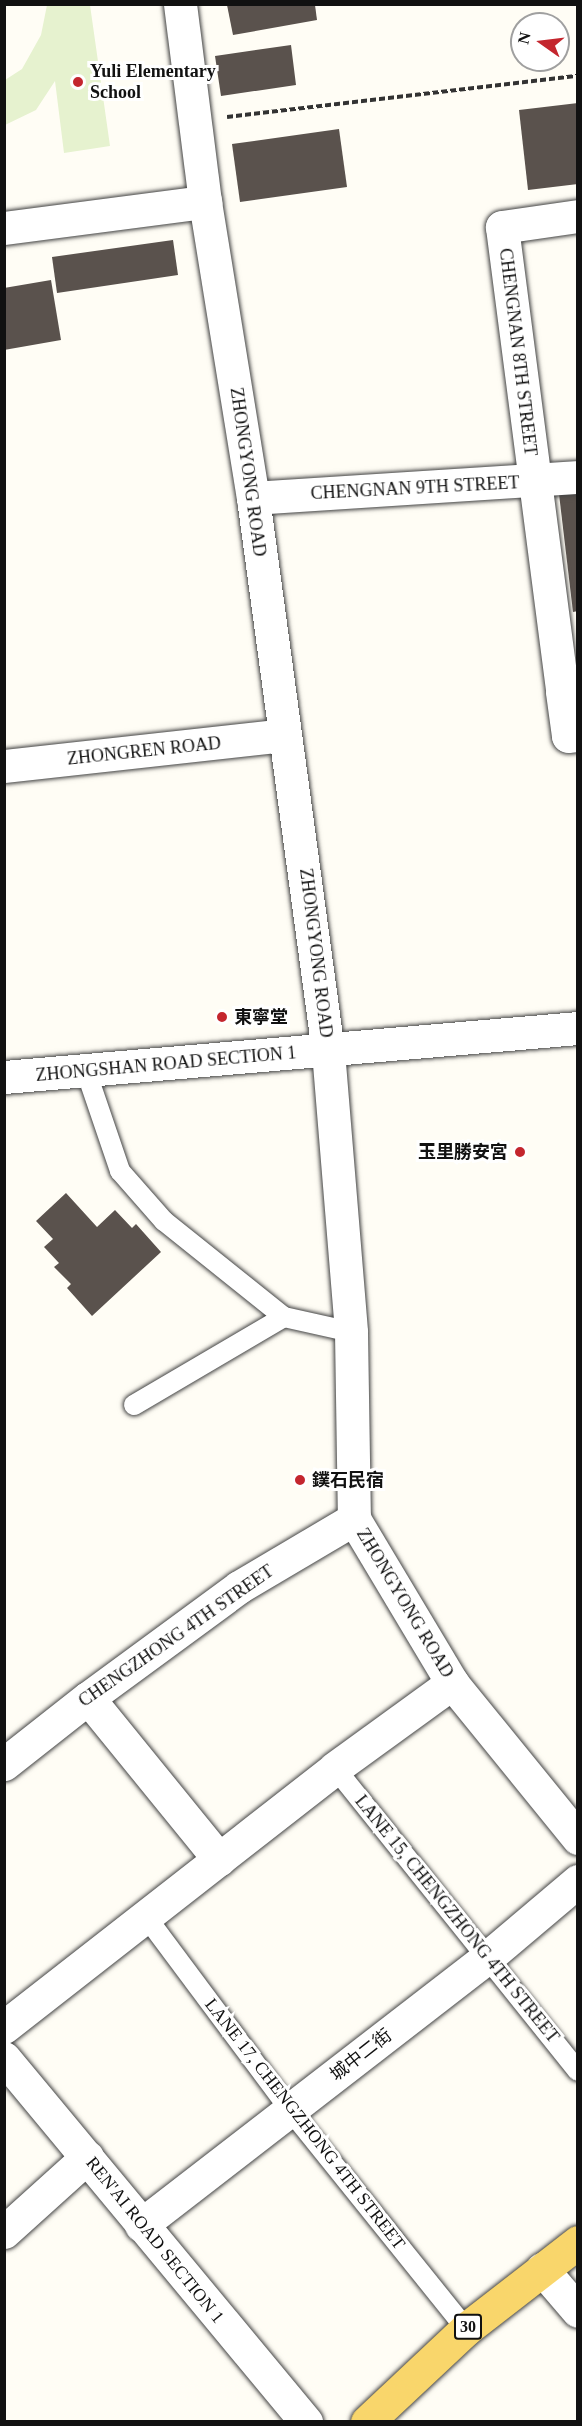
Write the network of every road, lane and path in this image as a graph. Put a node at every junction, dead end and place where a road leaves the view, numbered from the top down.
1 (180, 4) edge
2 (578, 76) edge
3 (197, 121) junction
4 (205, 202) junction
5 (578, 216) edge
6 (4, 228) edge
7 (578, 477) edge
8 (535, 481) junction
9 (253, 498) junction
10 (283, 735) junction
11 (578, 735) edge
12 (4, 766) edge
13 (578, 1028) edge
14 (328, 1051) junction
15 (86, 1071) junction
16 (4, 1077) edge
17 (284, 1317) junction
18 (351, 1332) junction
19 (134, 1405) dead end
20 (354, 1519) junction
21 (452, 1683) junction
22 (88, 1698) junction
23 (4, 1764) edge
24 (335, 1768) junction
25 (578, 1838) edge
26 (219, 1859) junction
27 (578, 1881) edge
28 (147, 1918) junction
29 (488, 1957) junction
30 (4, 2027) edge
31 (4, 2058) edge
32 (578, 2071) edge
33 (290, 2110) junction
34 (87, 2157) junction
35 (141, 2224) junction
36 (4, 2232) edge
37 (578, 2242) edge
38 (542, 2269) junction
39 (578, 2311) edge
40 (466, 2329) junction
41 (306, 2421) edge
42 (367, 2421) edge

1 - 3 street, ZHONGYONG ROAD
2 - 3 path
3 - 4 street, ZHONGYONG ROAD
4 - 6 street
4 - 9 street, ZHONGYONG ROAD
5 - 8 street, CHENGNAN 8TH STREET
7 - 8 street, CHENGNAN 9TH STREET
8 - 9 street, CHENGNAN 9TH STREET
8 - 11 street
9 - 10 street, ZHONGYONG ROAD
10 - 12 street, ZHONGREN ROAD
10 - 14 street, ZHONGYONG ROAD
13 - 14 street, ZHONGSHAN ROAD SECTION 1
14 - 15 street, ZHONGSHAN ROAD SECTION 1
14 - 18 street, ZHONGYONG ROAD
15 - 16 street, ZHONGSHAN ROAD SECTION 1
15 - 17 lane
17 - 18 lane
17 - 19 lane
18 - 20 street, ZHONGYONG ROAD
20 - 21 street, ZHONGYONG ROAD
20 - 22 street, CHENGZHONG 4TH STREET
21 - 24 street
21 - 25 street, ZHONGYONG ROAD
22 - 23 street, CHENGZHONG 4TH STREET
22 - 26 street
24 - 26 street
24 - 29 lane, LANE 15, CHENGZHONG 4TH STREET
26 - 28 street
27 - 29 street, 城中二街
28 - 30 street
28 - 33 lane, LANE 17, CHENGZHONG 4TH STREET
29 - 32 lane, LANE 15, CHENGZHONG 4TH STREET
29 - 33 street, 城中二街
31 - 34 street, REN'AI ROAD SECTION 1
33 - 35 street, 城中二街
33 - 40 lane, LANE 17, CHENGZHONG 4TH STREET
34 - 35 street, REN'AI ROAD SECTION 1
34 - 36 street
35 - 41 street, REN'AI ROAD SECTION 1
37 - 38 main road, 30
38 - 39 street
38 - 40 main road, 30
40 - 42 main road, 30

